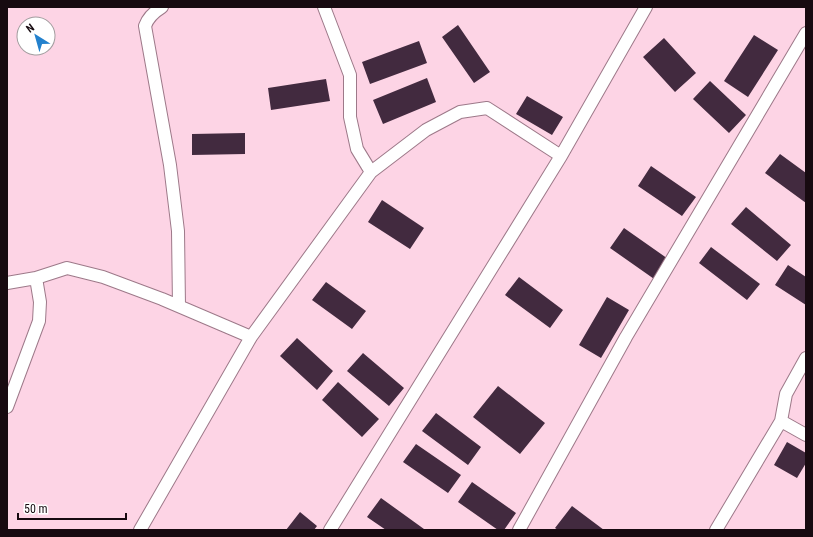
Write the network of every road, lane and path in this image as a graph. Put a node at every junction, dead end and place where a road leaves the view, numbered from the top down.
1 (162, 7) edge
2 (324, 7) edge
3 (646, 7) edge
4 (806, 33) edge
5 (561, 156) junction
6 (371, 172) junction
7 (36, 278) junction
8 (7, 282) edge
9 (179, 306) junction
10 (251, 337) junction
11 (806, 358) edge
12 (7, 407) edge
13 (781, 421) junction
14 (806, 435) edge
15 (140, 530) edge
16 (330, 530) edge
17 (519, 530) edge
18 (716, 530) edge

1 - 9 street
2 - 6 street
3 - 5 street
4 - 17 street
5 - 6 street
5 - 16 street
6 - 10 street
7 - 8 street
7 - 9 street
7 - 12 street
9 - 10 street
10 - 15 street
11 - 13 street
13 - 14 street
13 - 18 street

